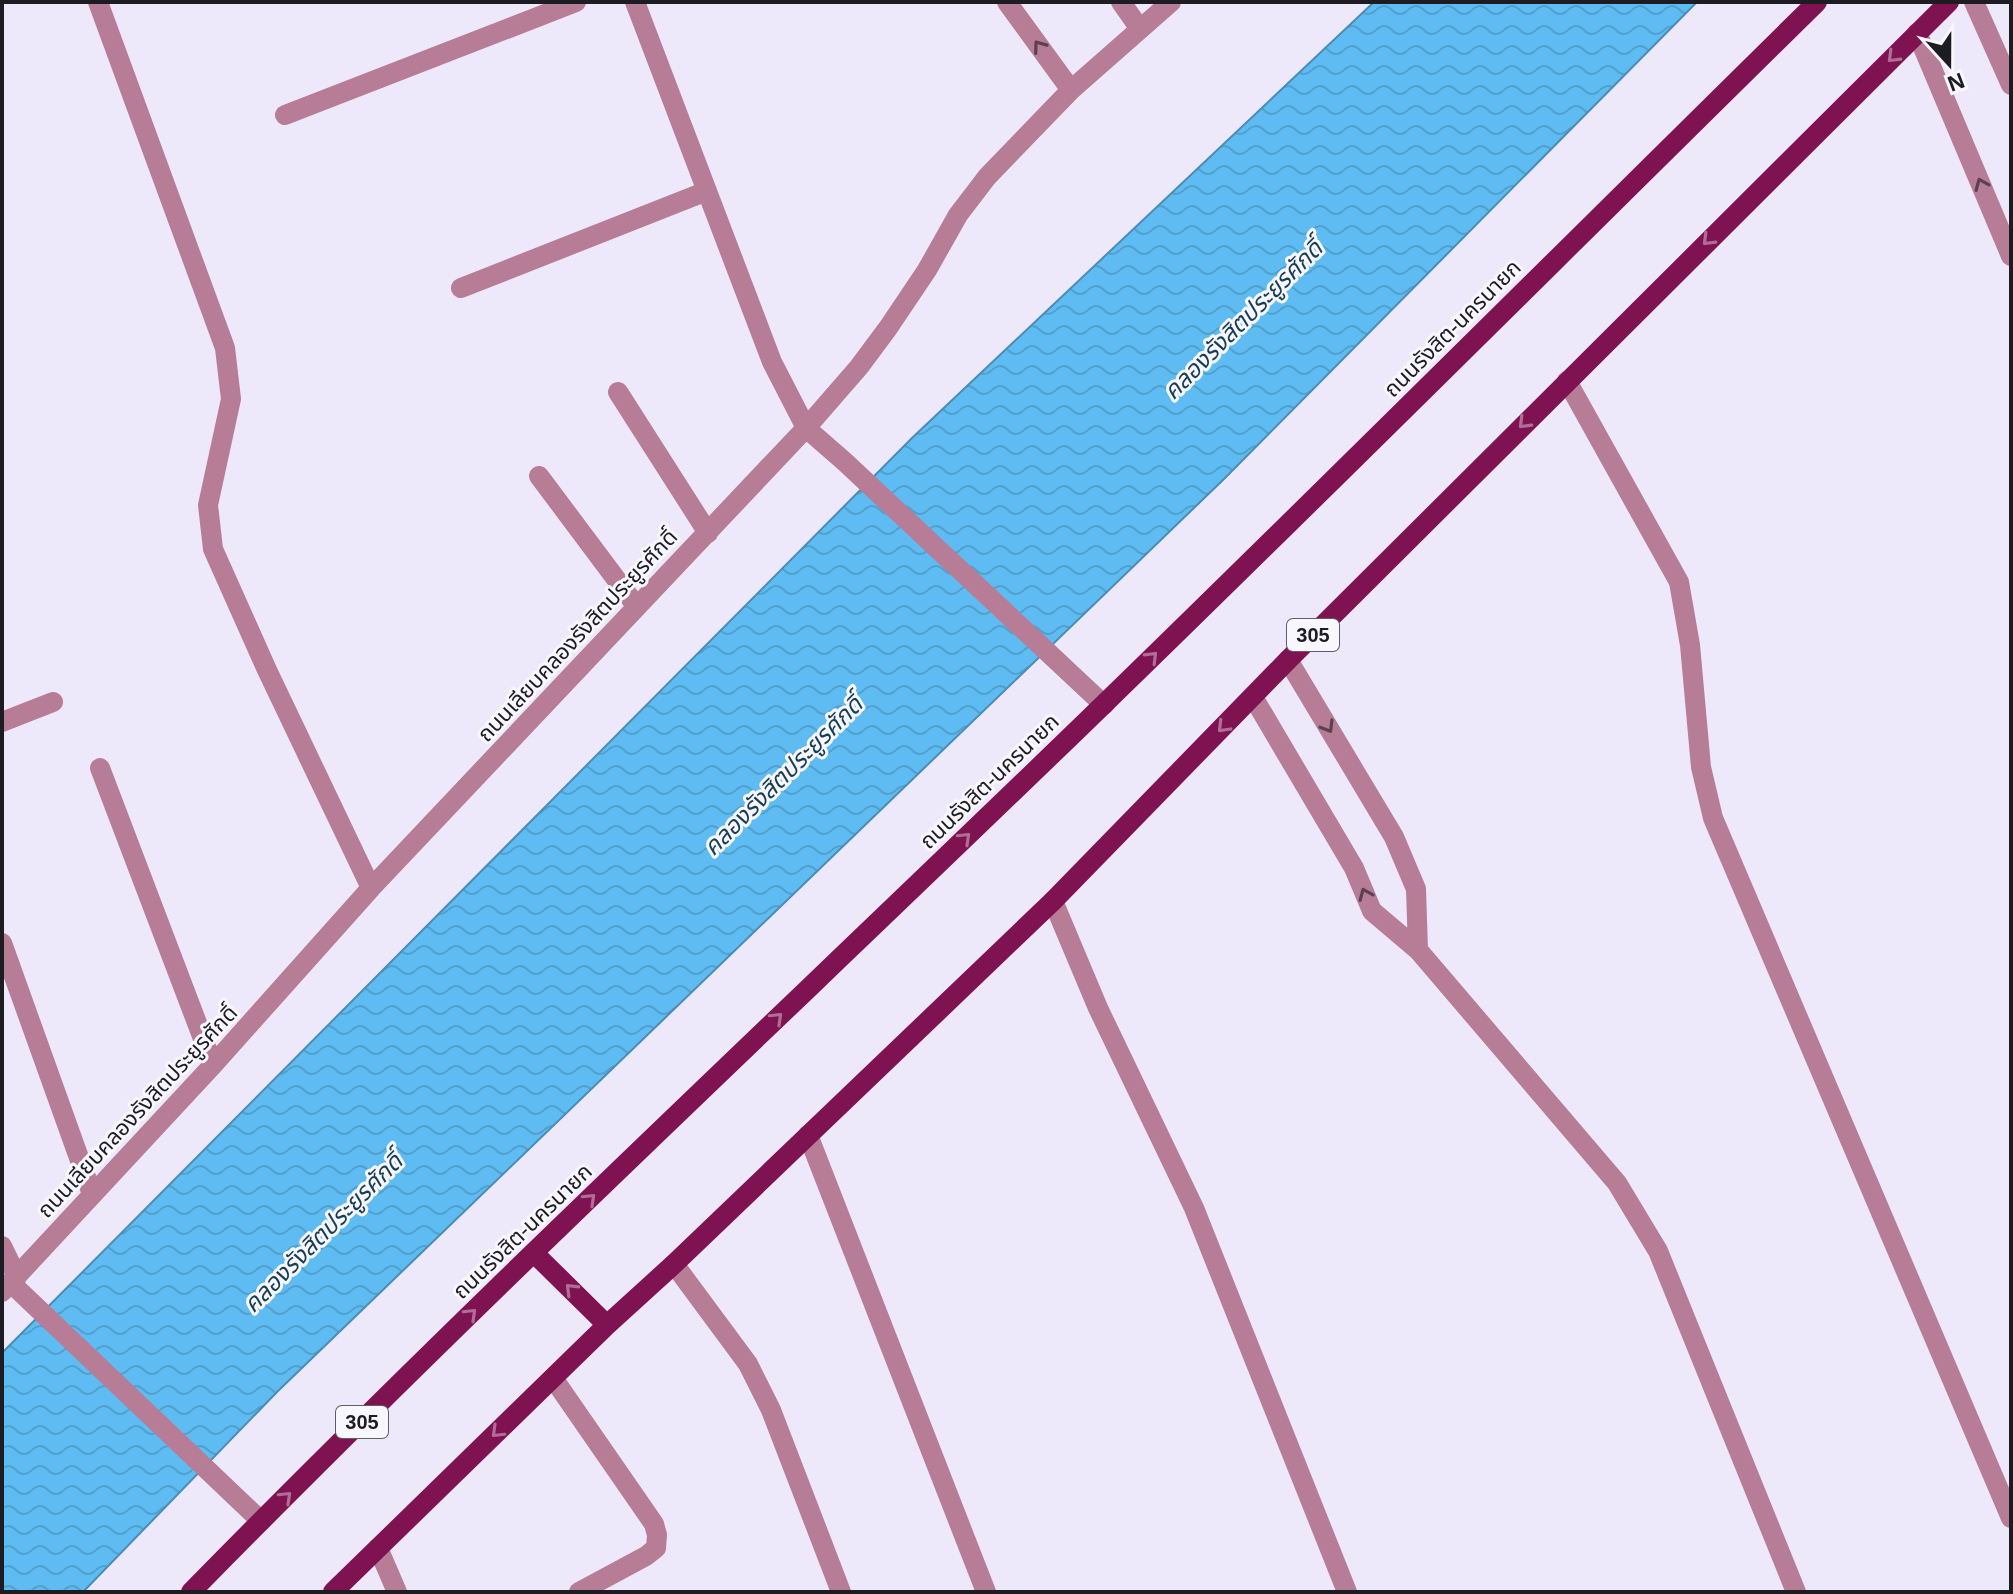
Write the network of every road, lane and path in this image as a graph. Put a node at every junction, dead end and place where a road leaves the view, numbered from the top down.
1 (98, 2) edge
2 (576, 2) edge
3 (635, 2) edge
4 (1007, 2) edge
5 (1121, 2) edge
6 (1171, 2) edge
7 (1817, 2) edge
8 (1949, 2) edge
9 (1974, 2) edge
10 (1140, 29) junction
11 (1917, 33) junction
12 (2011, 85) edge
13 (1071, 90) junction
14 (285, 115) dead end
15 (707, 191) junction
16 (2011, 256) edge
17 (461, 288) dead end
18 (1567, 381) junction
19 (618, 392) dead end
20 (806, 428) junction
21 (539, 476) dead end
22 (708, 533) junction
23 (637, 607) junction
24 (1288, 660) junction
25 (1253, 697) junction
26 (53, 702) dead end
27 (1104, 705) junction
28 (2, 722) edge
29 (100, 768) dead end
30 (371, 888) junction
31 (1053, 901) junction
32 (2, 943) edge
33 (1418, 950) junction
34 (213, 1065) junction
35 (808, 1135) junction
36 (92, 1194) junction
37 (2, 1246) edge
38 (534, 1253) junction
39 (674, 1264) junction
40 (10, 1284) edge
41 (607, 1325) junction
42 (553, 1378) junction
43 (2011, 1518) edge
44 (261, 1521) junction
45 (378, 1548) junction
46 (191, 1592) edge
47 (333, 1592) edge
48 (397, 1592) edge
49 (579, 1592) edge
50 (841, 1592) edge
51 (986, 1592) edge
52 (1347, 1592) edge
53 (1796, 1592) edge

1 - 30 street
2 - 14 street
3 - 15 street
13 -> 4 street
5 - 10 street
6 - 10 street, ถนนเลียบคลองรังสิตประยูรศักดิ์
27 -> 7 main road, ถนนรังสิต-นครนายก / 305
8 - 11 main road, 305
9 - 12 street
10 - 13 street, ถนนเลียบคลองรังสิตประยูรศักดิ์
16 -> 11 street
11 -> 18 main road, 305
13 - 20 street, ถนนเลียบคลองรังสิตประยูรศักดิ์
15 - 17 street
15 - 20 street
18 -> 24 main road, 305
18 - 43 street
19 - 22 street
20 - 22 street, ถนนเลียบคลองรังสิตประยูรศักดิ์
20 - 27 street
21 - 23 street
22 - 23 street, ถนนเลียบคลองรังสิตประยูรศักดิ์
23 - 30 street, ถนนเลียบคลองรังสิตประยูรศักดิ์
24 - 25 main road, 305
24 -> 33 street
25 -> 31 main road, 305
33 -> 25 street
26 - 28 street
38 -> 27 main road, ถนนรังสิต-นครนายก / 305
29 - 34 street
30 - 34 street, ถนนเลียบคลองรังสิตประยูรศักดิ์
31 - 35 main road, 305
31 - 52 street
32 - 36 street
33 - 53 street
34 - 36 street, ถนนเลียบคลองรังสิตประยูรศักดิ์
35 - 39 main road, 305
35 - 51 street
36 - 40 street, ถนนเลียบคลองรังสิตประยูรศักดิ์
37 - 40 street
41 -> 38 main road
44 -> 38 main road, ถนนรังสิต-นครนายก / 305
39 - 41 main road, 305
39 - 50 street
40 - 44 street
41 - 42 main road, 305
42 -> 45 main road, 305
42 - 49 street
44 - 46 main road, ถนนรังสิต-นครนายก / 305
45 - 47 main road, 305
45 - 48 street

